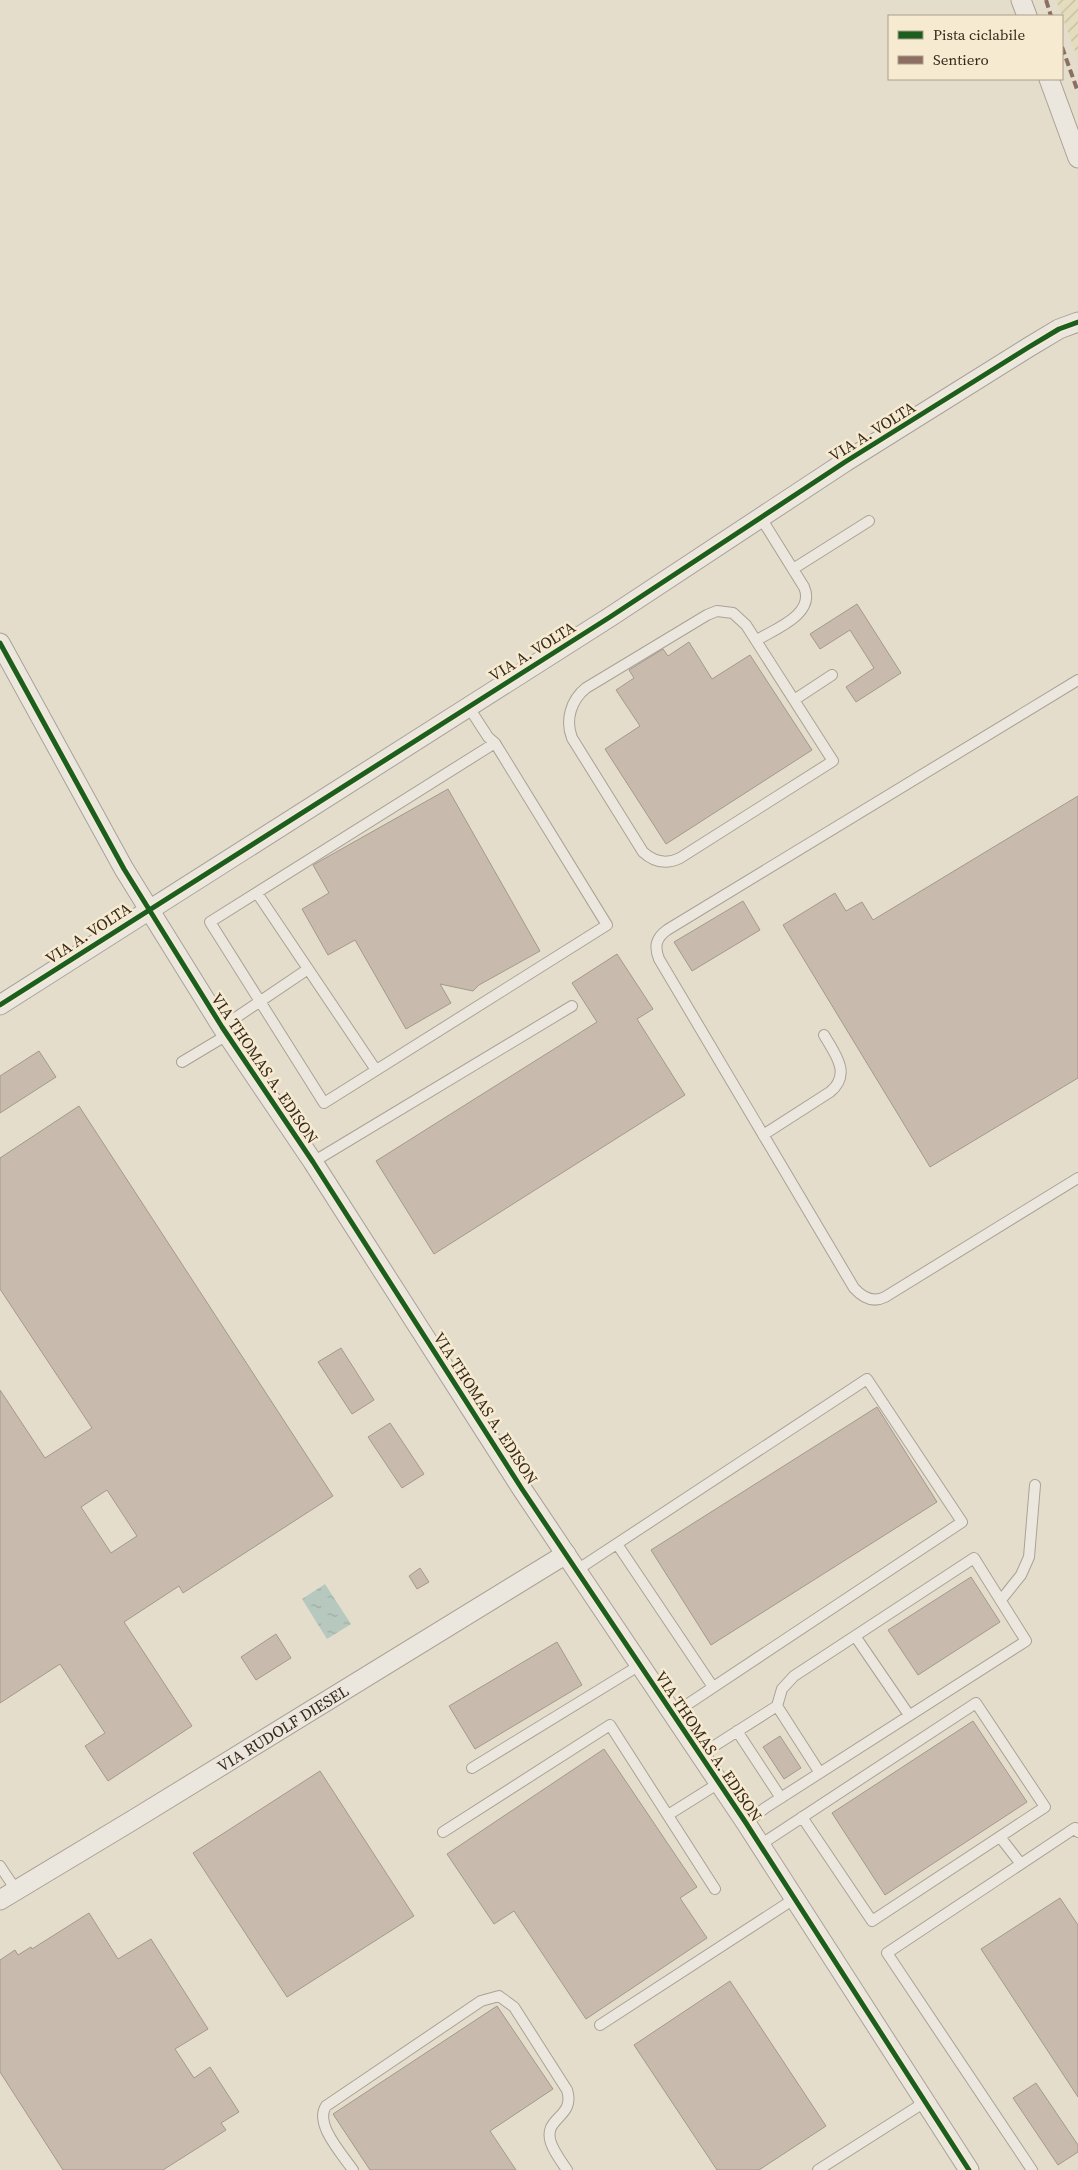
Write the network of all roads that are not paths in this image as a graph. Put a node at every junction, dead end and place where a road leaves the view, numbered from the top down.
1 (1021, 0) edge
2 (1027, 15) edge
3 (1049, 80) edge
4 (1078, 158) edge
5 (1078, 315) edge
6 (1078, 322) edge
7 (1059, 329) junction
8 (761, 518) junction
9 (869, 521) dead end
10 (793, 569) junction
11 (756, 640) junction
12 (1, 644) edge
13 (832, 675) dead end
14 (1078, 680) edge
15 (794, 700) junction
16 (468, 706) junction
17 (494, 743) junction
18 (257, 892) junction
19 (148, 909) junction
20 (308, 969) junction
21 (260, 1002) junction
22 (0, 1005) edge
23 (572, 1006) dead end
24 (224, 1031) junction
25 (824, 1035) dead end
26 (182, 1062) dead end
27 (376, 1070) junction
28 (762, 1135) junction
29 (313, 1162) junction
30 (1078, 1178) edge
31 (1035, 1485) dead end
32 (617, 1544) junction
33 (566, 1554) junction
34 (577, 1570) junction
35 (1001, 1600) junction
36 (855, 1636) junction
37 (640, 1665) junction
38 (713, 1687) junction
39 (777, 1706) junction
40 (673, 1714) junction
41 (909, 1715) junction
42 (736, 1731) junction
43 (700, 1755) junction
44 (472, 1768) dead end
45 (820, 1773) junction
46 (719, 1783) junction
47 (781, 1798) junction
48 (668, 1816) junction
49 (802, 1817) junction
50 (746, 1823) junction
51 (443, 1832) dead end
52 (1078, 1832) edge
53 (1000, 1837) junction
54 (760, 1845) junction
55 (1020, 1864) junction
56 (0, 1866) edge
57 (715, 1889) dead end
58 (8, 1895) edge
59 (794, 1899) junction
60 (600, 2025) dead end
61 (925, 2102) junction
62 (353, 2170) edge
63 (567, 2170) edge
64 (818, 2170) edge
65 (969, 2170) edge
66 (1032, 2170) edge

1 - 2 street
3 - 4 street
5 - 7 street
6 - 7 street, VIA A. VOLTA
7 - 8 street, VIA A. VOLTA
8 - 10 lane
8 - 16 street, VIA A. VOLTA
9 - 10 lane
10 - 11 lane
11 - 15 lane
11 - 15 lane
12 - 19 street, VIA THOMAS A. EDISON
13 - 15 lane
14 - 28 lane
16 - 17 lane
16 - 19 street, VIA A. VOLTA
17 - 18 lane
17 - 27 lane
18 - 20 lane
18 - 21 lane
19 - 22 street, VIA A. VOLTA
19 - 24 street, VIA THOMAS A. EDISON
20 - 21 lane
20 - 27 lane
21 - 24 lane
21 - 27 lane
23 - 29 lane
24 - 26 lane
24 - 29 street, VIA THOMAS A. EDISON
25 - 28 lane
28 - 30 lane
29 - 33 street, VIA THOMAS A. EDISON
31 - 35 lane
32 - 34 lane
32 - 38 lane
32 - 38 lane
33 - 34 street, VIA THOMAS A. EDISON
33 - 58 street, VIA RUDOLF DIESEL
34 - 37 street, VIA THOMAS A. EDISON
35 - 36 lane
35 - 41 lane
36 - 39 lane
36 - 41 lane
37 - 40 street, VIA THOMAS A. EDISON
37 - 44 lane
38 - 40 lane
39 - 42 lane
39 - 45 lane
40 - 43 street, VIA THOMAS A. EDISON
41 - 45 lane
42 - 43 lane
42 - 47 lane
43 - 46 street, VIA THOMAS A. EDISON
45 - 47 lane
46 - 48 lane
46 - 50 street, VIA THOMAS A. EDISON
47 - 50 lane
48 - 51 lane
48 - 57 lane
49 - 53 lane
49 - 53 lane
49 - 54 lane
50 - 54 street, VIA THOMAS A. EDISON
52 - 55 lane
53 - 55 lane
54 - 59 street, VIA THOMAS A. EDISON
55 - 66 lane
56 - 58 lane
59 - 60 lane
59 - 61 street, VIA THOMAS A. EDISON
61 - 64 lane
61 - 65 street, VIA THOMAS A. EDISON
62 - 63 lane

